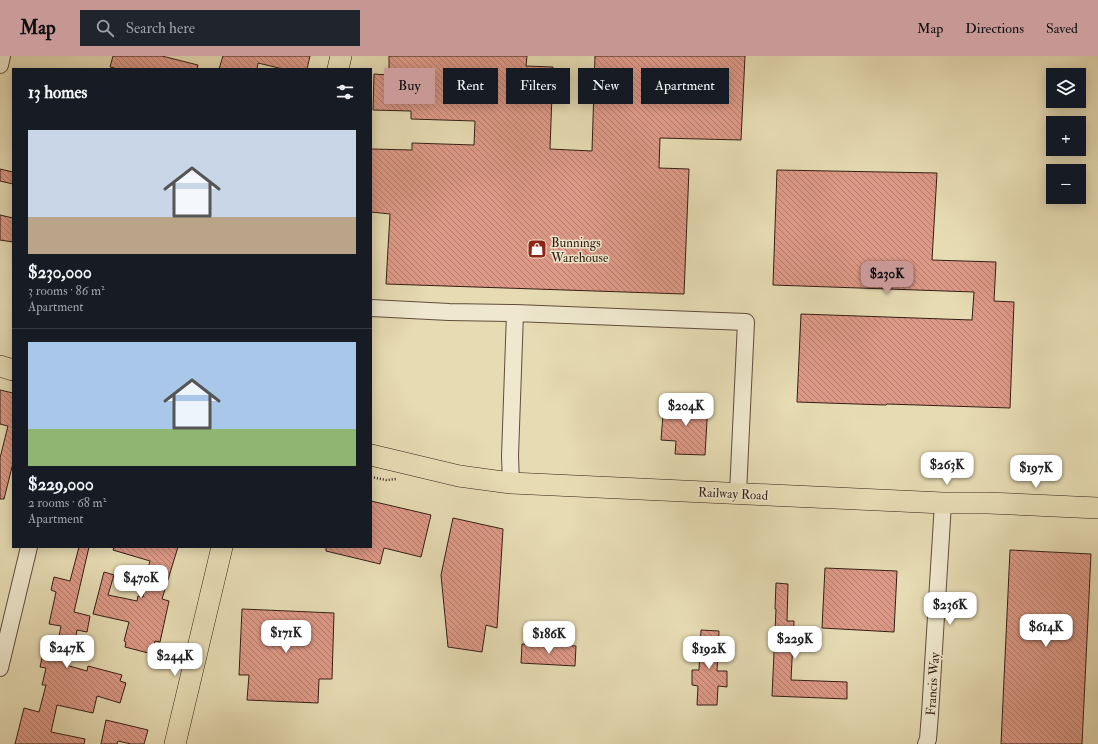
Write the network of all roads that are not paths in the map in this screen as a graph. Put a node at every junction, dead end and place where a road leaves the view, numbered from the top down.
1 (2, 56) edge
2 (341, 56) edge
3 (0, 65) edge
4 (338, 68) edge
5 (372, 308) edge
6 (515, 313) junction
7 (0, 366) edge
8 (12, 370) edge
9 (372, 455) edge
10 (511, 483) junction
11 (738, 493) junction
12 (943, 503) junction
13 (1098, 508) edge
14 (29, 548) edge
15 (222, 548) edge
16 (0, 668) edge
17 (175, 744) edge
18 (926, 744) edge

1 - 3 street
2 - 4 main road
5 - 6 street
6 - 10 street
6 - 11 street
7 - 8 main road
9 - 10 main road, Railway Road
10 - 11 main road, Railway Road
11 - 12 main road, Railway Road
12 - 13 main road, Railway Road
12 - 18 street, Francis Way
14 - 16 street
15 - 17 main road

